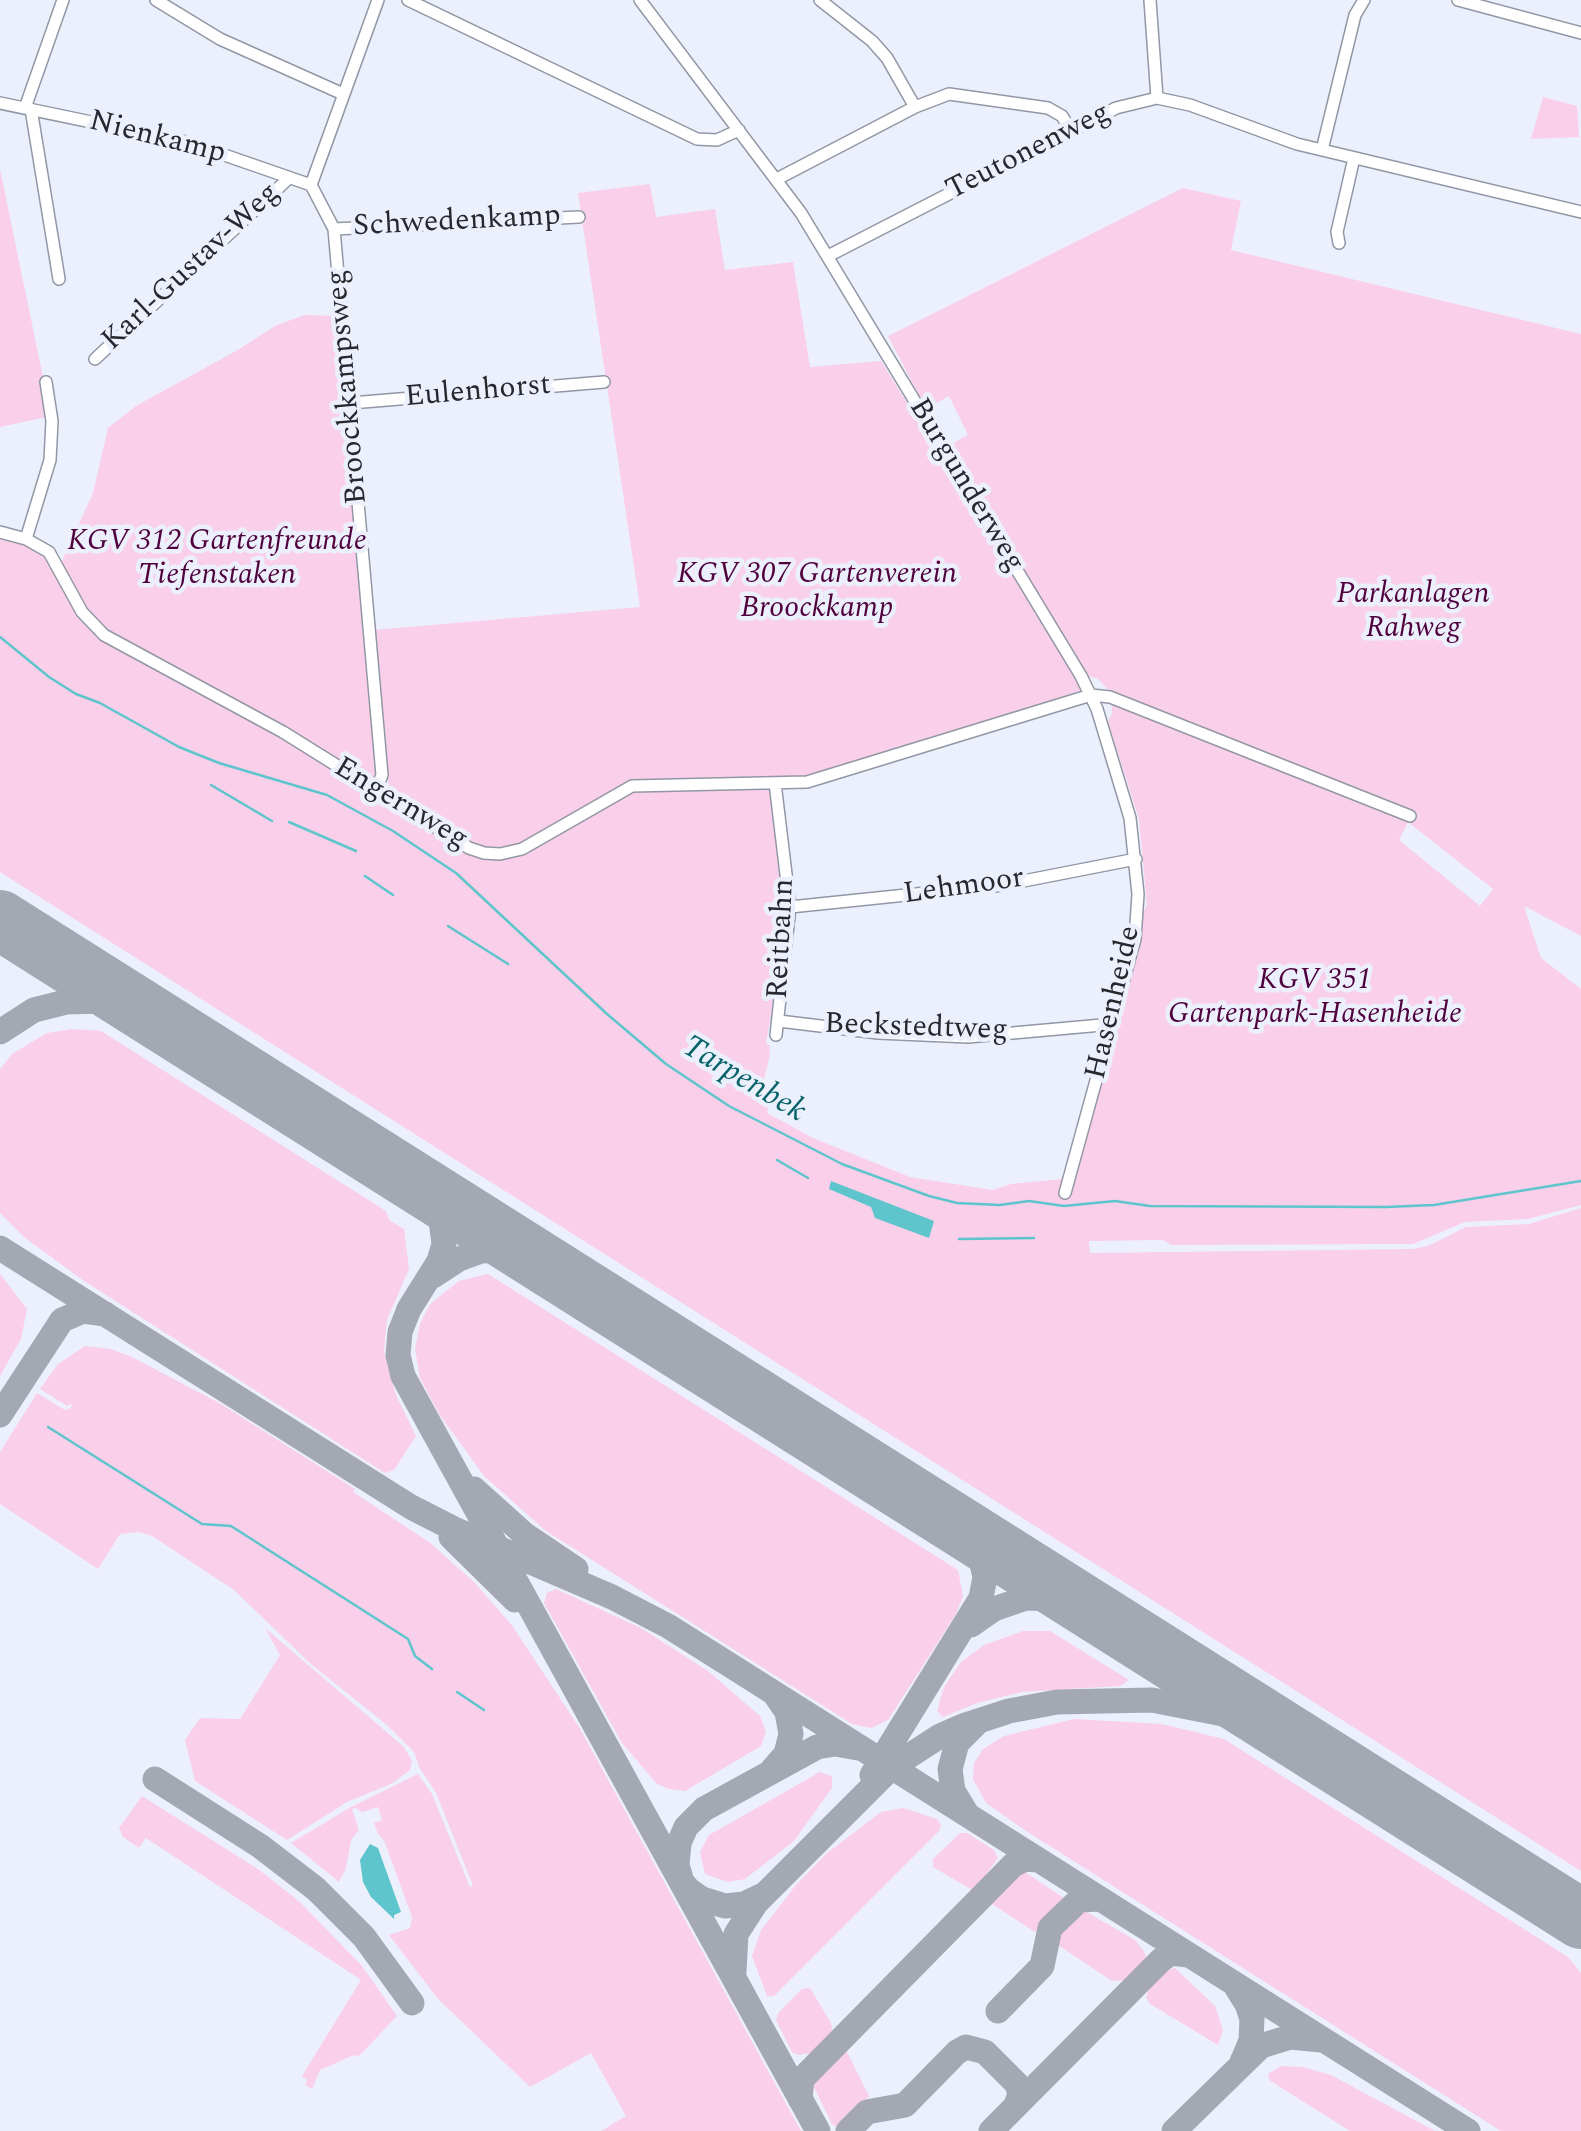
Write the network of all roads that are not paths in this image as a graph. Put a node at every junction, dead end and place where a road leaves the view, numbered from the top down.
1 (64, 0) edge
2 (156, 0) edge
3 (378, 0) edge
4 (408, 0) edge
5 (820, 0) edge
6 (1150, 0) edge
7 (1364, 0) edge
8 (1458, 0) edge
9 (646, 2) edge
10 (1581, 34) edge
11 (344, 94) junction
12 (1157, 98) junction
13 (0, 103) edge
14 (915, 107) junction
15 (28, 109) junction
16 (739, 130) junction
17 (1070, 130) junction
18 (1322, 150) junction
19 (1354, 158) junction
20 (288, 178) junction
21 (777, 179) junction
22 (311, 186) junction
23 (1581, 212) edge
24 (579, 217) dead end
25 (334, 230) junction
26 (1339, 242) dead end
27 (828, 256) junction
28 (58, 279) dead end
29 (95, 359) dead end
30 (46, 382) dead end
31 (604, 382) dead end
32 (351, 404) junction
33 (0, 532) edge
34 (26, 539) junction
35 (1091, 695) junction
36 (775, 784) junction
37 (376, 790) junction
38 (1410, 816) dead end
39 (1136, 859) junction
40 (790, 906) junction
41 (779, 1021) junction
42 (1113, 1024) junction
43 (776, 1035) dead end
44 (1065, 1192) dead end

1 - 15 street
2 - 11 street
3 - 11 street
4 - 16 street
5 - 14 street
6 - 12 street
7 - 18 street
8 - 10 street
9 - 16 street, Burgunderweg
11 - 22 street
12 - 17 street, Teutonenweg
12 - 18 street
13 - 15 street, Nienkamp
14 - 17 street
14 - 21 street
15 - 20 street, Nienkamp
15 - 28 street
16 - 21 street, Burgunderweg
17 - 27 street, Teutonenweg
18 - 19 street
19 - 23 street
19 - 26 street
20 - 22 street, Nienkamp
20 - 29 street, Karl-Gustav-Weg
21 - 27 street, Burgunderweg
22 - 25 street, Broockkampsweg
24 - 25 street, Schwedenkamp
25 - 32 street, Broockkampsweg
27 - 35 street, Burgunderweg
30 - 34 street
31 - 32 street, Eulenhorst
32 - 37 street, Broockkampsweg
33 - 34 street, Engernweg
34 - 37 street, Engernweg
35 - 36 street, Engernweg
35 - 38 street
35 - 39 street, Hasenheide
36 - 37 street, Engernweg
36 - 40 street, Reitbahn
39 - 40 street, Lehmoor
39 - 42 street, Hasenheide
40 - 41 street, Reitbahn
41 - 42 street, Beckstedtweg
41 - 43 street, Reitbahn
42 - 44 street, Hasenheide

